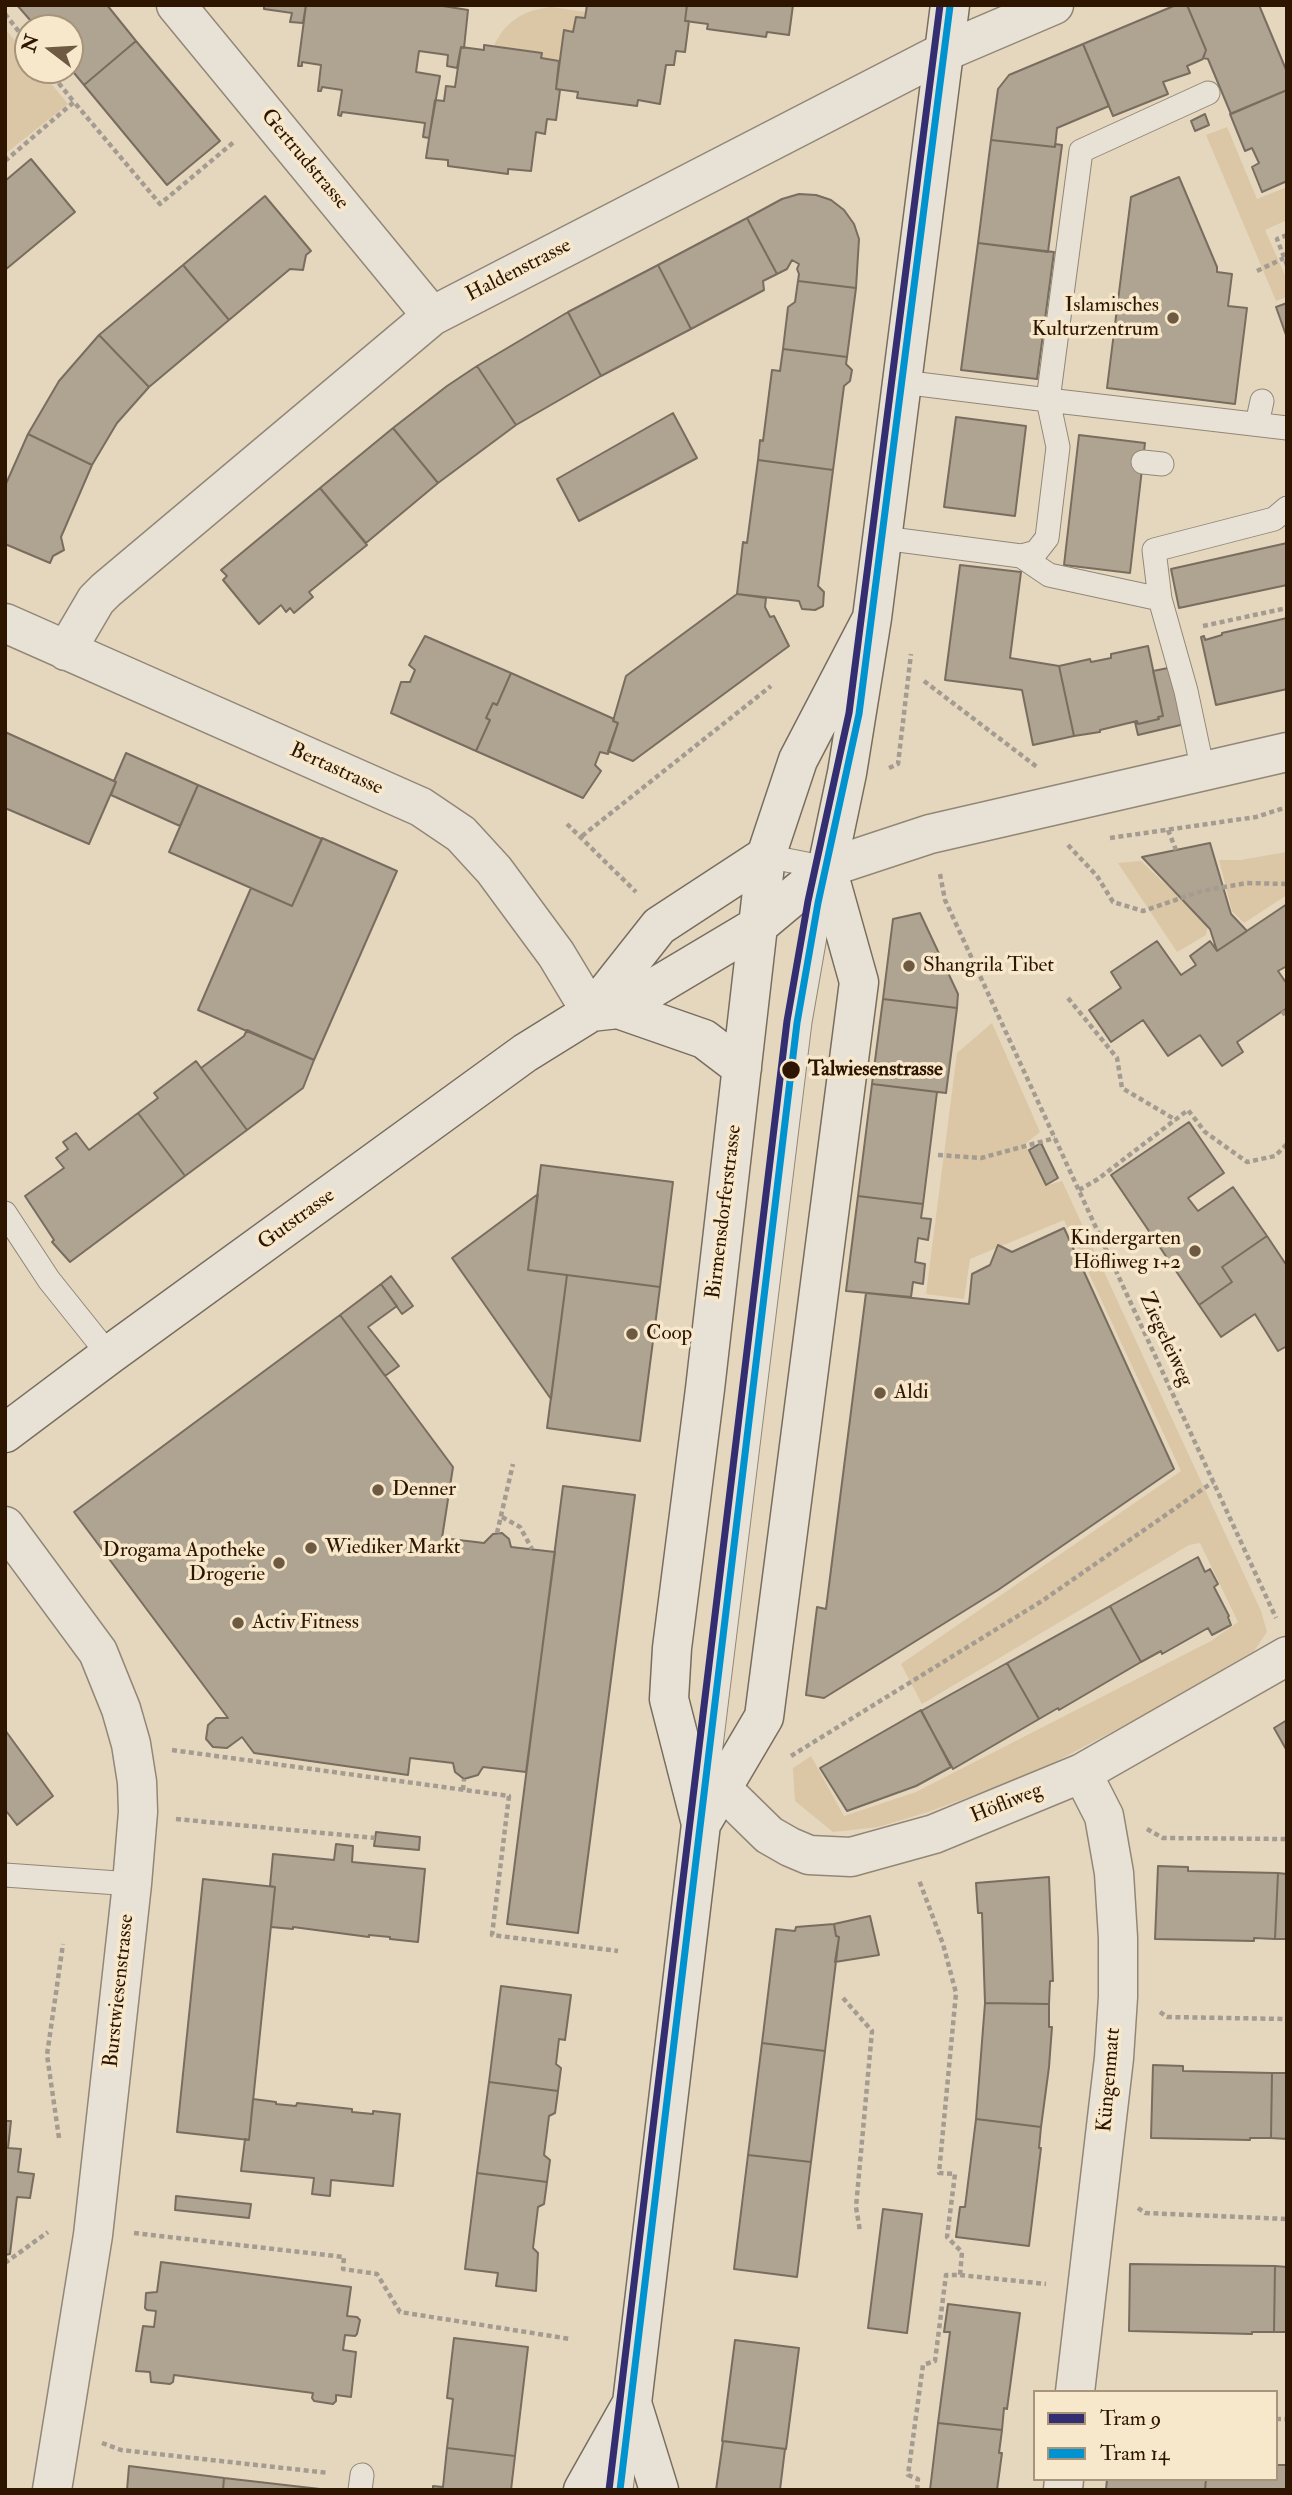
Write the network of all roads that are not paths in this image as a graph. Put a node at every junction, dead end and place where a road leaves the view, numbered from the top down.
1 (176, 5) edge
2 (950, 5) edge
3 (1054, 5) edge
4 (944, 52) junction
5 (1208, 93) dead end
6 (432, 316) junction
7 (902, 382) junction
8 (1048, 400) junction
9 (1262, 401) dead end
10 (1257, 424) junction
11 (1287, 428) edge
12 (1287, 508) edge
13 (883, 538) junction
14 (1021, 556) junction
15 (1160, 599) junction
16 (873, 618) junction
17 (5, 624) edge
18 (66, 651) junction
19 (1287, 752) edge
20 (1203, 771) junction
21 (766, 856) junction
22 (827, 868) junction
23 (759, 925) junction
24 (605, 1010) junction
25 (742, 1068) junction
26 (5, 1213) edge
27 (109, 1355) junction
28 (5, 1433) edge
29 (5, 1525) edge
30 (1284, 1642) edge
31 (1082, 1773) junction
32 (722, 1789) junction
33 (701, 1824) junction
34 (5, 1875) edge
35 (132, 1884) junction
36 (1075, 2390) edge
37 (632, 2403) junction
38 (52, 2490) edge
39 (583, 2490) edge
40 (621, 2490) edge
41 (659, 2490) edge

1 - 6 main road, Gertrudstrasse
2 - 4 main road, Birmensdorferstrasse
3 - 4 main road, Haldenstrasse
4 - 6 main road, Haldenstrasse
4 - 7 main road, Birmensdorferstrasse
5 - 8 lane
6 - 18 main road, Haldenstrasse
7 - 8 lane
7 - 13 main road, Birmensdorferstrasse
8 - 10 lane
8 - 14 lane
9 - 10 lane
10 - 11 lane
12 - 15 lane
13 - 14 lane
13 - 16 main road, Birmensdorferstrasse
14 - 15 lane
15 - 20 lane
16 - 21 main road, Birmensdorferstrasse
16 - 22 main road, Birmensdorferstrasse
17 - 18 main road, Bertastrasse
18 - 24 main road, Bertastrasse
19 - 20 main road
20 - 22 main road
21 - 22 lane
21 - 23 main road, Birmensdorferstrasse
21 - 24 main road, Gutstrasse
22 - 23 main road, Gutstrasse
22 - 32 main road, Birmensdorferstrasse
22 - 33 lane, Birmensdorferstrasse
23 - 24 main road, Gutstrasse
23 - 25 main road, Birmensdorferstrasse
24 - 25 main road
24 - 27 main road, Gutstrasse
25 - 33 main road, Birmensdorferstrasse
26 - 27 lane
27 - 28 main road, Gutstrasse
29 - 35 main road, Burstwiesenstrasse
30 - 31 main road, Höfliweg
31 - 32 main road, Höfliweg
31 - 36 main road, Küngenmatt
32 - 33 main road, Birmensdorferstrasse
33 - 37 main road, Birmensdorferstrasse
34 - 35 lane
35 - 38 main road, Burstwiesenstrasse
37 - 39 main road, Birmensdorferstrasse
37 - 40 lane, Birmensdorferstrasse
37 - 41 main road, Birmensdorferstrasse

